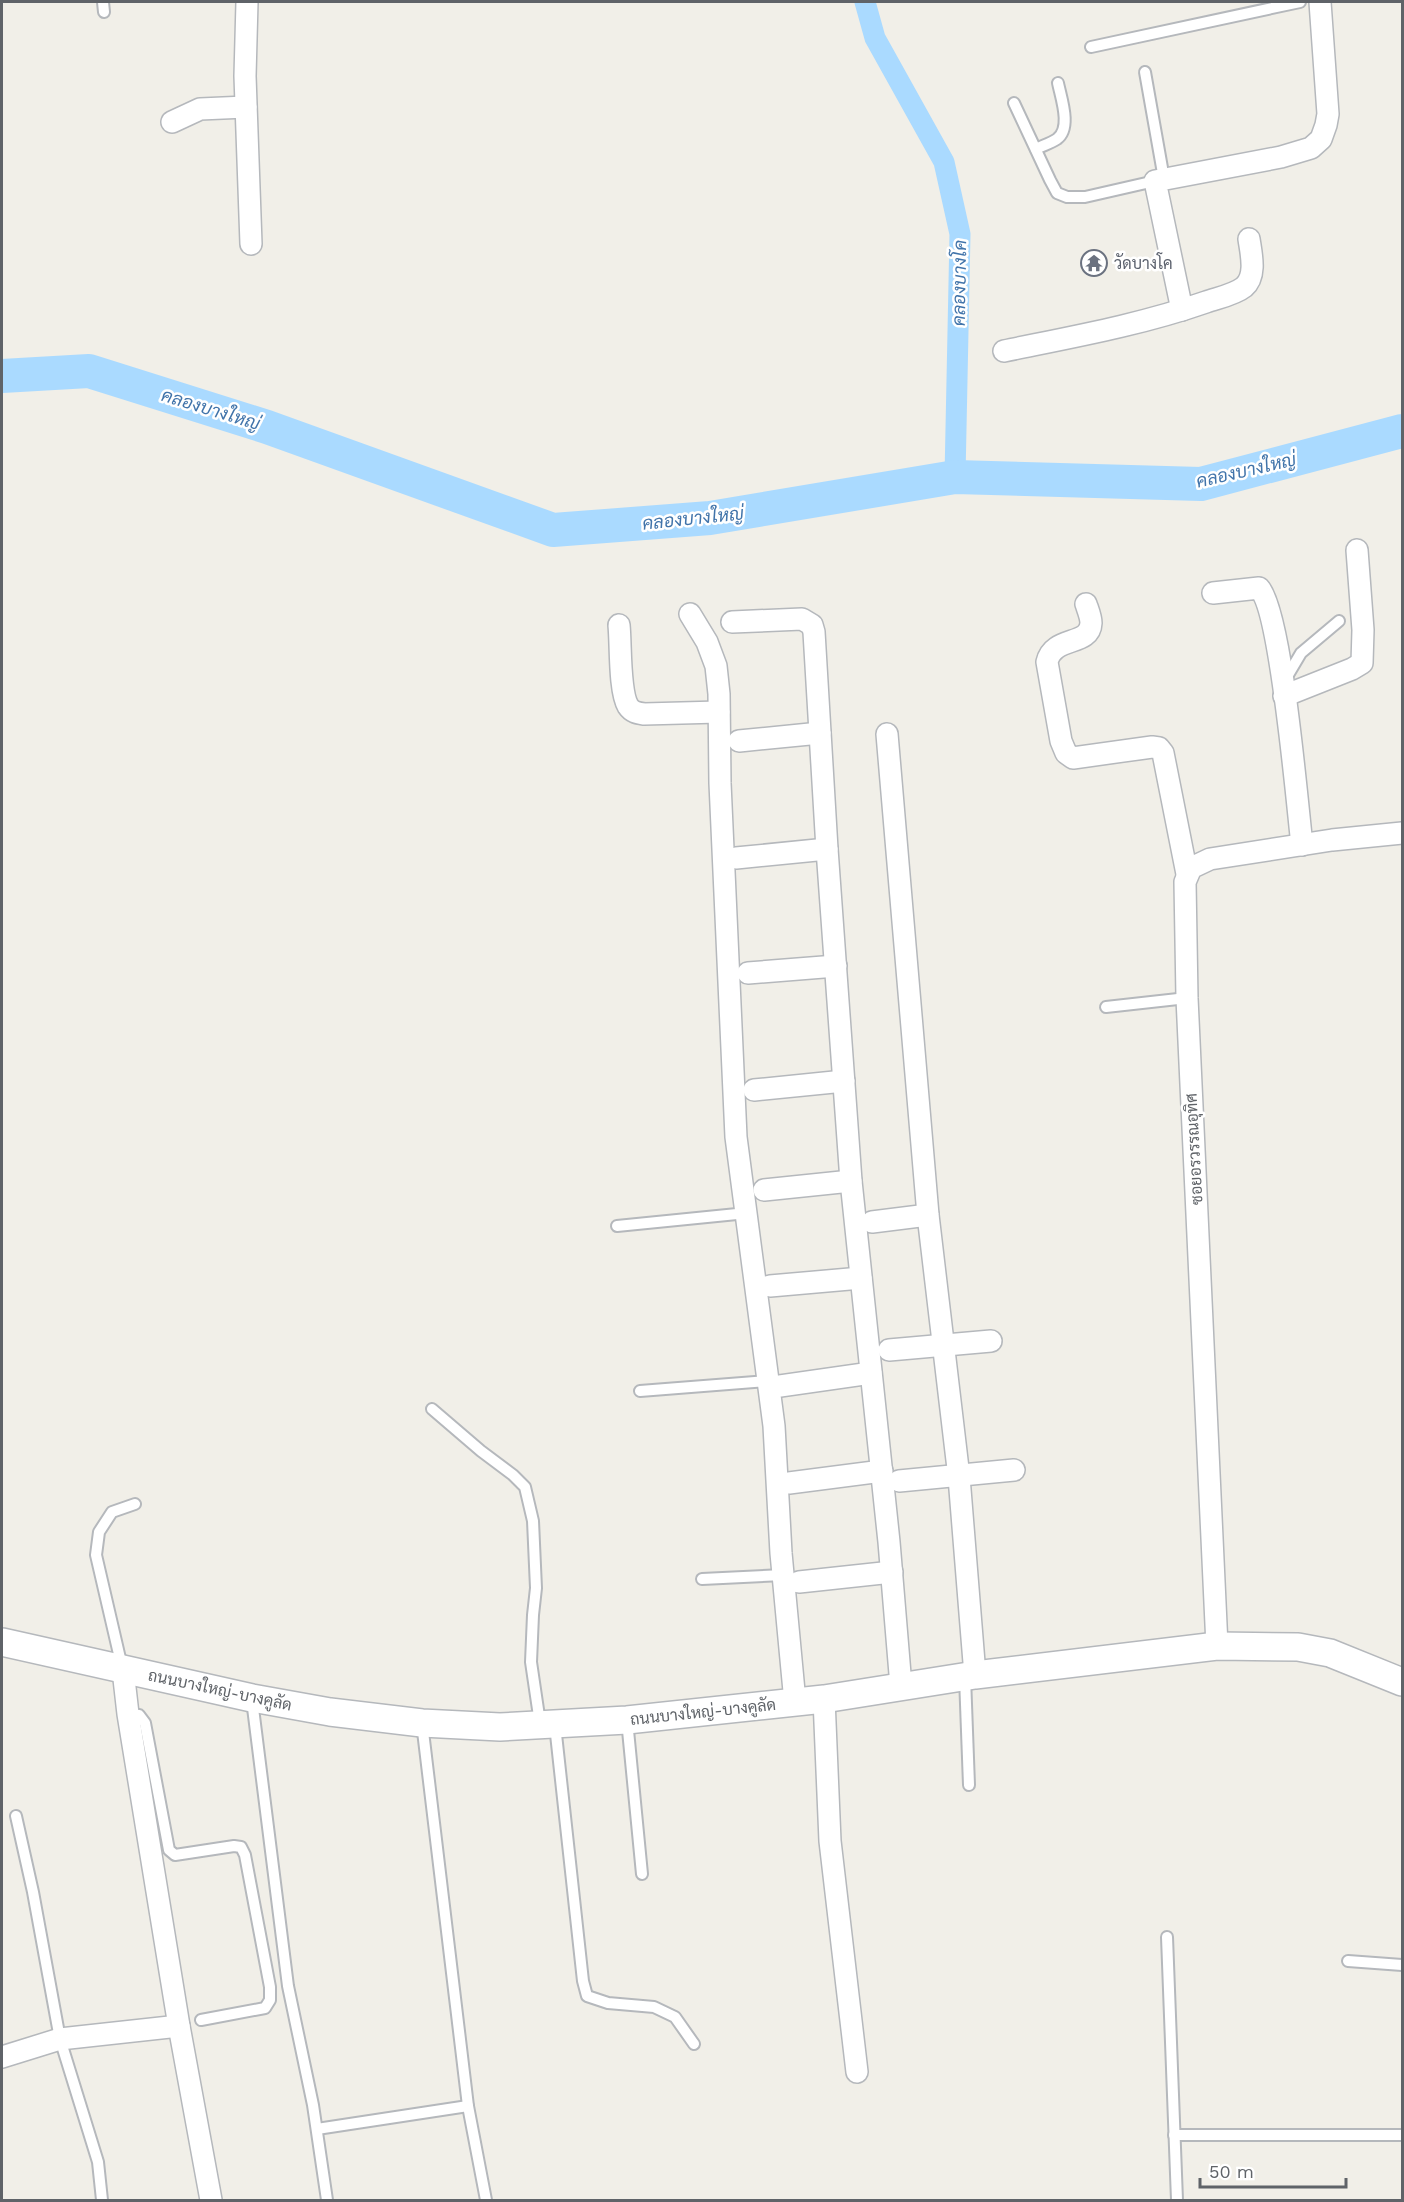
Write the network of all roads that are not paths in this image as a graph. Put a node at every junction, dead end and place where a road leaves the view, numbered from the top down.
1 (247, 2) edge
2 (1300, 2) edge
3 (1320, 2) edge
4 (1091, 47) dead end
5 (1145, 72) dead end
6 (1058, 83) dead end
7 (1014, 103) dead end
8 (246, 107) junction
9 (172, 122) dead end
10 (1035, 149) junction
11 (1159, 180) junction
12 (1249, 239) dead end
13 (251, 244) dead end
14 (1182, 310) junction
15 (1004, 351) dead end
16 (1358, 550) dead end
17 (1213, 592) dead end
18 (1086, 604) dead end
19 (690, 614) dead end
20 (1339, 621) dead end
21 (732, 622) dead end
22 (619, 625) dead end
23 (1283, 691) junction
24 (719, 712) junction
25 (820, 733) junction
26 (887, 734) dead end
27 (739, 741) dead end
28 (1402, 833) edge
29 (1302, 844) junction
30 (827, 849) junction
31 (736, 858) dead end
32 (1187, 874) junction
33 (836, 966) junction
34 (748, 974) dead end
35 (1187, 998) junction
36 (1106, 1007) dead end
37 (844, 1081) junction
38 (754, 1090) dead end
39 (851, 1181) junction
40 (764, 1190) dead end
41 (747, 1213) junction
42 (928, 1215) junction
43 (872, 1222) dead end
44 (617, 1226) dead end
45 (861, 1278) junction
46 (770, 1286) dead end
47 (991, 1341) dead end
48 (944, 1345) junction
49 (889, 1350) dead end
50 (871, 1373) junction
51 (773, 1384) junction
52 (640, 1391) dead end
53 (432, 1409) dead end
54 (1014, 1470) dead end
55 (890, 1476) junction
56 (959, 1477) junction
57 (789, 1483) dead end
58 (135, 1504) dead end
59 (892, 1572) junction
60 (791, 1578) junction
61 (702, 1579) dead end
62 (2, 1642) edge
63 (1217, 1646) junction
64 (123, 1670) junction
65 (970, 1676) junction
66 (1402, 1682) edge
67 (901, 1686) junction
68 (252, 1698) junction
69 (824, 1699) junction
70 (795, 1702) junction
71 (128, 1714) junction
72 (627, 1720) junction
73 (422, 1723) junction
74 (548, 1725) junction
75 (969, 1785) dead end
76 (16, 1816) dead end
77 (642, 1874) dead end
78 (1167, 1937) dead end
79 (1348, 1961) dead end
80 (1402, 1965) edge
81 (201, 2020) dead end
82 (179, 2026) junction
83 (60, 2039) junction
84 (694, 2043) dead end
85 (2, 2056) edge
86 (857, 2072) dead end
87 (468, 2106) junction
88 (317, 2129) junction
89 (1174, 2135) junction
90 (1402, 2135) edge
91 (102, 2200) edge
92 (211, 2200) edge
93 (327, 2200) edge
94 (486, 2200) edge
95 (1177, 2200) edge

1 - 8 street
2 - 4 lane
3 - 11 street
5 - 11 lane
6 - 10 lane
7 - 10 lane
8 - 9 street
8 - 13 street
10 - 11 lane
11 - 14 street
12 - 14 street
14 - 15 street
16 - 23 street
17 - 23 street
18 - 32 street, ซอยอรวรรณอุทิศ
19 - 24 street
20 - 23 lane
21 - 25 street
22 - 24 street
23 - 29 street
24 - 41 street
25 - 27 street
25 - 30 street
26 - 42 street
28 - 29 street
29 - 32 street
30 - 31 street
30 - 33 street
32 - 35 street, ซอยอรวรรณอุทิศ
33 - 34 street
33 - 37 street
35 - 36 lane
35 - 63 street, ซอยอรวรรณอุทิศ
37 - 38 street
37 - 39 street
39 - 40 street
39 - 45 street
41 - 44 lane
41 - 51 street
42 - 43 street
42 - 48 street
45 - 46 street
45 - 50 street
47 - 48 street
48 - 49 street
48 - 56 street
50 - 51 street
50 - 55 street
51 - 52 lane
51 - 60 street
53 - 74 lane
54 - 56 street
55 - 56 street
55 - 57 street
55 - 59 street
56 - 65 street
58 - 64 lane
59 - 60 street
59 - 67 street
60 - 61 lane
60 - 70 street
62 - 64 street, ถนนบางใหญ่-บางคูลัด
63 - 65 street, ถนนบางใหญ่-บางคูลัด
63 - 66 street, ถนนบางใหญ่-บางคูลัด
64 - 68 street, ถนนบางใหญ่-บางคูลัด
64 - 71 street
65 - 67 street, ถนนบางใหญ่-บางคูลัด
65 - 75 lane
67 - 69 street, ถนนบางใหญ่-บางคูลัด
68 - 73 street, ถนนบางใหญ่-บางคูลัด
68 - 88 lane
69 - 70 street, ถนนบางใหญ่-บางคูลัด
69 - 86 street
70 - 72 street, ถนนบางใหญ่-บางคูลัด
71 - 81 lane
71 - 82 street
72 - 74 street, ถนนบางใหญ่-บางคูลัด
72 - 77 lane
73 - 74 street, ถนนบางใหญ่-บางคูลัด
73 - 87 lane
74 - 84 lane
76 - 83 lane
78 - 89 lane
79 - 80 lane
82 - 83 street
82 - 92 street
83 - 85 street
83 - 91 lane
87 - 88 lane
87 - 94 lane
88 - 93 lane
89 - 90 lane
89 - 95 lane

